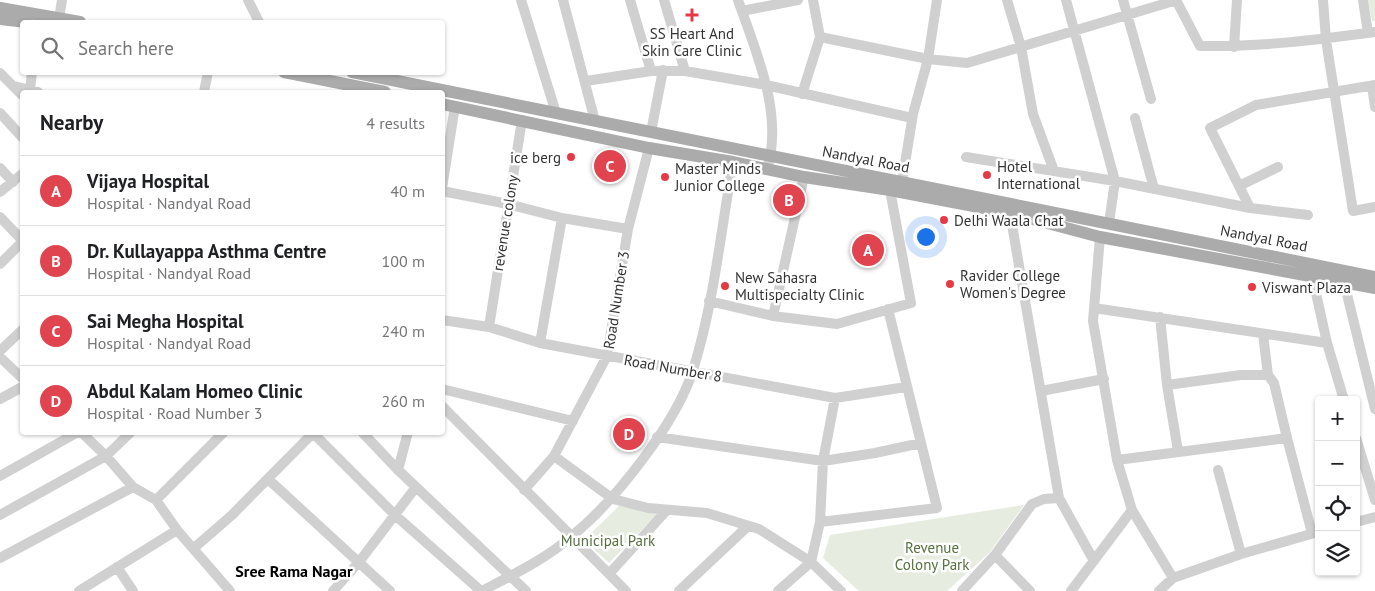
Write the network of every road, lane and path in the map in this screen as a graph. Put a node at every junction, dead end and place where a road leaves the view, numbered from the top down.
1 (62, 0) edge
2 (248, 0) edge
3 (521, 0) edge
4 (563, 0) edge
5 (630, 0) edge
6 (664, 0) edge
7 (738, 0) edge
8 (798, 0) edge
9 (813, 0) edge
10 (937, 0) edge
11 (1007, 0) edge
12 (1066, 0) edge
13 (1123, 0) edge
14 (1177, 0) edge
15 (1237, 0) edge
16 (1323, 0) edge
17 (1363, 0) edge
18 (0, 8) edge
19 (742, 11) junction
20 (1127, 14) junction
21 (0, 19) edge
22 (59, 19) junction
23 (66, 20) edge
24 (258, 20) edge
25 (20, 21) edge
26 (1074, 31) junction
27 (1371, 33) edge
28 (820, 37) junction
29 (1326, 40) junction
30 (1021, 47) junction
31 (1234, 47) junction
32 (928, 59) junction
33 (651, 70) junction
34 (663, 70) junction
35 (685, 71) junction
36 (0, 73) edge
37 (32, 75) edge
38 (207, 75) edge
39 (299, 75) edge
40 (367, 75) edge
41 (586, 82) junction
42 (766, 85) junction
43 (1374, 86) edge
44 (24, 90) edge
45 (30, 90) edge
46 (204, 90) edge
47 (375, 90) edge
48 (442, 90) edge
49 (445, 91) edge
50 (1334, 91) junction
51 (802, 94) junction
52 (1152, 99) dead end
53 (449, 105) edge
54 (1375, 107) edge
55 (0, 113) edge
56 (556, 113) junction
57 (912, 118) junction
58 (1135, 118) dead end
59 (522, 120) junction
60 (595, 120) junction
61 (651, 132) junction
62 (20, 135) edge
63 (649, 148) junction
64 (445, 154) edge
65 (771, 156) junction
66 (966, 157) dead end
67 (733, 162) junction
68 (1278, 167) dead end
69 (0, 168) edge
70 (768, 170) junction
71 (1054, 172) junction
72 (20, 176) edge
73 (804, 177) junction
74 (1115, 181) junction
75 (13, 182) junction
76 (902, 182) junction
77 (1239, 186) junction
78 (1154, 189) junction
79 (890, 190) junction
80 (445, 191) edge
81 (0, 192) edge
82 (508, 204) junction
83 (1375, 207) edge
84 (1250, 208) junction
85 (1010, 213) junction
86 (1308, 215) dead end
87 (0, 217) edge
88 (562, 218) junction
89 (1109, 224) junction
90 (628, 229) junction
91 (1100, 237) junction
92 (20, 239) edge
93 (20, 243) edge
94 (0, 264) edge
95 (1312, 274) junction
96 (1375, 277) edge
97 (1344, 282) junction
98 (1375, 288) edge
99 (709, 301) junction
100 (1094, 308) junction
101 (888, 310) junction
102 (773, 316) junction
103 (1160, 317) junction
104 (445, 320) edge
105 (489, 327) junction
106 (20, 332) edge
107 (1263, 334) junction
108 (540, 343) junction
109 (1327, 344) junction
110 (0, 351) edge
111 (606, 356) junction
112 (0, 357) edge
113 (693, 371) junction
114 (1268, 374) junction
115 (20, 376) edge
116 (1104, 379) junction
117 (1168, 385) junction
118 (906, 387) junction
119 (20, 388) edge
120 (445, 390) edge
121 (1041, 391) junction
122 (1343, 396) edge
123 (835, 398) junction
124 (0, 399) edge
125 (445, 409) edge
126 (1375, 409) edge
127 (574, 421) junction
128 (74, 435) edge
129 (82, 435) edge
130 (128, 435) edge
131 (221, 435) edge
132 (311, 435) edge
133 (315, 435) edge
134 (365, 435) edge
135 (407, 435) edge
136 (657, 437) junction
137 (1288, 438) junction
138 (1357, 441) edge
139 (921, 443) junction
140 (1178, 451) junction
141 (106, 456) junction
142 (554, 456) junction
143 (1117, 460) junction
144 (823, 461) junction
145 (398, 470) junction
146 (1218, 470) dead end
147 (0, 476) edge
148 (268, 479) junction
149 (133, 487) junction
150 (416, 487) junction
151 (524, 490) junction
152 (1059, 498) junction
153 (613, 499) junction
154 (156, 500) junction
155 (1375, 500) edge
156 (667, 510) junction
157 (1132, 510) junction
158 (0, 515) edge
159 (395, 515) junction
160 (1375, 517) edge
161 (1360, 521) edge
162 (820, 522) junction
163 (748, 526) junction
164 (177, 530) junction
165 (1315, 531) edge
166 (1315, 533) edge
167 (572, 537) junction
168 (194, 548) junction
169 (1241, 554) junction
170 (995, 555) junction
171 (0, 558) edge
172 (1094, 561) junction
173 (359, 562) junction
174 (811, 562) junction
175 (118, 567) junction
176 (609, 574) junction
177 (511, 576) junction
178 (1174, 578) junction
179 (79, 591) edge
180 (133, 591) edge
181 (230, 591) edge
182 (333, 591) edge
183 (390, 591) edge
184 (482, 591) edge
185 (526, 591) edge
186 (626, 591) edge
187 (679, 591) edge
188 (778, 591) edge
189 (842, 591) edge
190 (962, 591) edge
191 (1030, 591) edge
192 (1071, 591) edge
193 (1159, 591) edge

1 - 22 street
2 - 24 street
3 - 56 street
4 - 41 street
5 - 33 street
6 - 35 street
7 - 19 street
8 - 19 street
9 - 28 street
10 - 32 street
11 - 30 street
12 - 26 street
13 - 20 street
14 - 20 street
14 - 31 street
15 - 31 street
16 - 29 street
17 - 27 street
18 - 22 main road
19 - 42 street
20 - 26 street
20 - 52 street
21 - 25 main road
22 - 23 main road
26 - 30 street
26 - 74 street
27 - 29 street
28 - 32 street
28 - 51 street
29 - 31 street
29 - 50 street
30 - 32 street
30 - 71 street
32 - 57 street
33 - 34 street
33 - 41 street
34 - 35 street
34 - 61 street
35 - 42 street
36 - 44 street
37 - 45 street
38 - 46 street
39 - 47 main road
40 - 48 main road, Nandyal Road
41 - 60 street
42 - 51 street
42 - 65 street
43 - 50 street
43 - 54 street
49 - 56 main road, Nandyal Road
50 - 77 street
50 - 83 street
51 - 57 street
53 - 59 main road, Nandyal Road
53 - 64 street
55 - 62 street
56 - 60 main road, Nandyal Road
57 - 76 street
58 - 78 street
59 - 63 main road, Nandyal Road
59 - 82 street, revenue colony
60 - 61 main road, Nandyal Road
61 - 65 main road, Nandyal Road
63 - 67 main road, Nandyal Road
63 - 90 street, Road Number 3
65 - 70 street
65 - 76 main road, Nandyal Road
66 - 71 street
67 - 70 main road, Nandyal Road
67 - 99 street
68 - 77 street
69 - 75 street
70 - 73 main road, Nandyal Road
71 - 74 street
72 - 75 street
73 - 79 main road, Nandyal Road
73 - 102 street
74 - 78 street
74 - 89 street
75 - 81 street
76 - 89 main road, Nandyal Road
77 - 84 street
78 - 84 street
79 - 85 main road, Nandyal Road
79 - 101 street
80 - 82 street
82 - 88 street
82 - 105 street, revenue colony
84 - 86 street
85 - 91 main road, Nandyal Road
85 - 121 street
87 - 92 street
88 - 90 street
88 - 108 street
89 - 96 main road, Nandyal Road
90 - 111 street, Road Number 3
91 - 95 main road, Nandyal Road
91 - 100 street
93 - 94 street
95 - 97 main road, Nandyal Road
95 - 109 street
97 - 98 main road, Nandyal Road
97 - 126 street
99 - 102 street
99 - 113 street
100 - 103 street
100 - 116 street
101 - 102 street
101 - 118 street
103 - 107 street
103 - 117 street
104 - 105 street, Road Number 8
105 - 108 street, Road Number 8
106 - 110 street
107 - 109 street
107 - 114 street
108 - 111 street, Road Number 8
109 - 122 street
111 - 113 street, Road Number 8
111 - 127 street, Road Number 3
112 - 115 street
113 - 123 street, Road Number 8
113 - 136 street
114 - 117 street
114 - 137 street
116 - 121 street
116 - 143 street
117 - 140 street
118 - 123 street, Road Number 8
118 - 139 street
119 - 124 street
120 - 127 street
121 - 152 street
123 - 144 street
125 - 151 street
127 - 142 street, Road Number 3
128 - 147 street
129 - 141 street
130 - 141 street
131 - 154 street
132 - 148 street
133 - 159 street
134 - 145 street
135 - 145 street
136 - 144 street
136 - 153 street
137 - 140 street
137 - 165 street
138 - 155 street
139 - 144 street
139 - 162 street
140 - 143 street
141 - 149 street
141 - 158 street
142 - 151 street, Road Number 3
142 - 153 street
143 - 157 street
144 - 162 street
145 - 150 street
146 - 169 street
148 - 168 street
148 - 173 street
149 - 154 street
149 - 171 street
150 - 159 street
150 - 177 street
151 - 167 street
152 - 170 street
152 - 172 street
153 - 156 street
153 - 167 street
154 - 164 street
156 - 163 street
156 - 176 street
157 - 172 street
157 - 178 street
159 - 173 street
159 - 184 street
160 - 161 street
162 - 174 street
163 - 174 street
163 - 187 street
164 - 168 street
164 - 175 street
166 - 169 street
167 - 176 street
167 - 177 street
168 - 181 street
169 - 178 street
170 - 190 street
170 - 191 street
172 - 192 street
173 - 182 street
173 - 183 street
174 - 188 street
174 - 189 street
175 - 179 street
175 - 180 street
176 - 186 street
177 - 184 street
177 - 185 street
178 - 193 street

